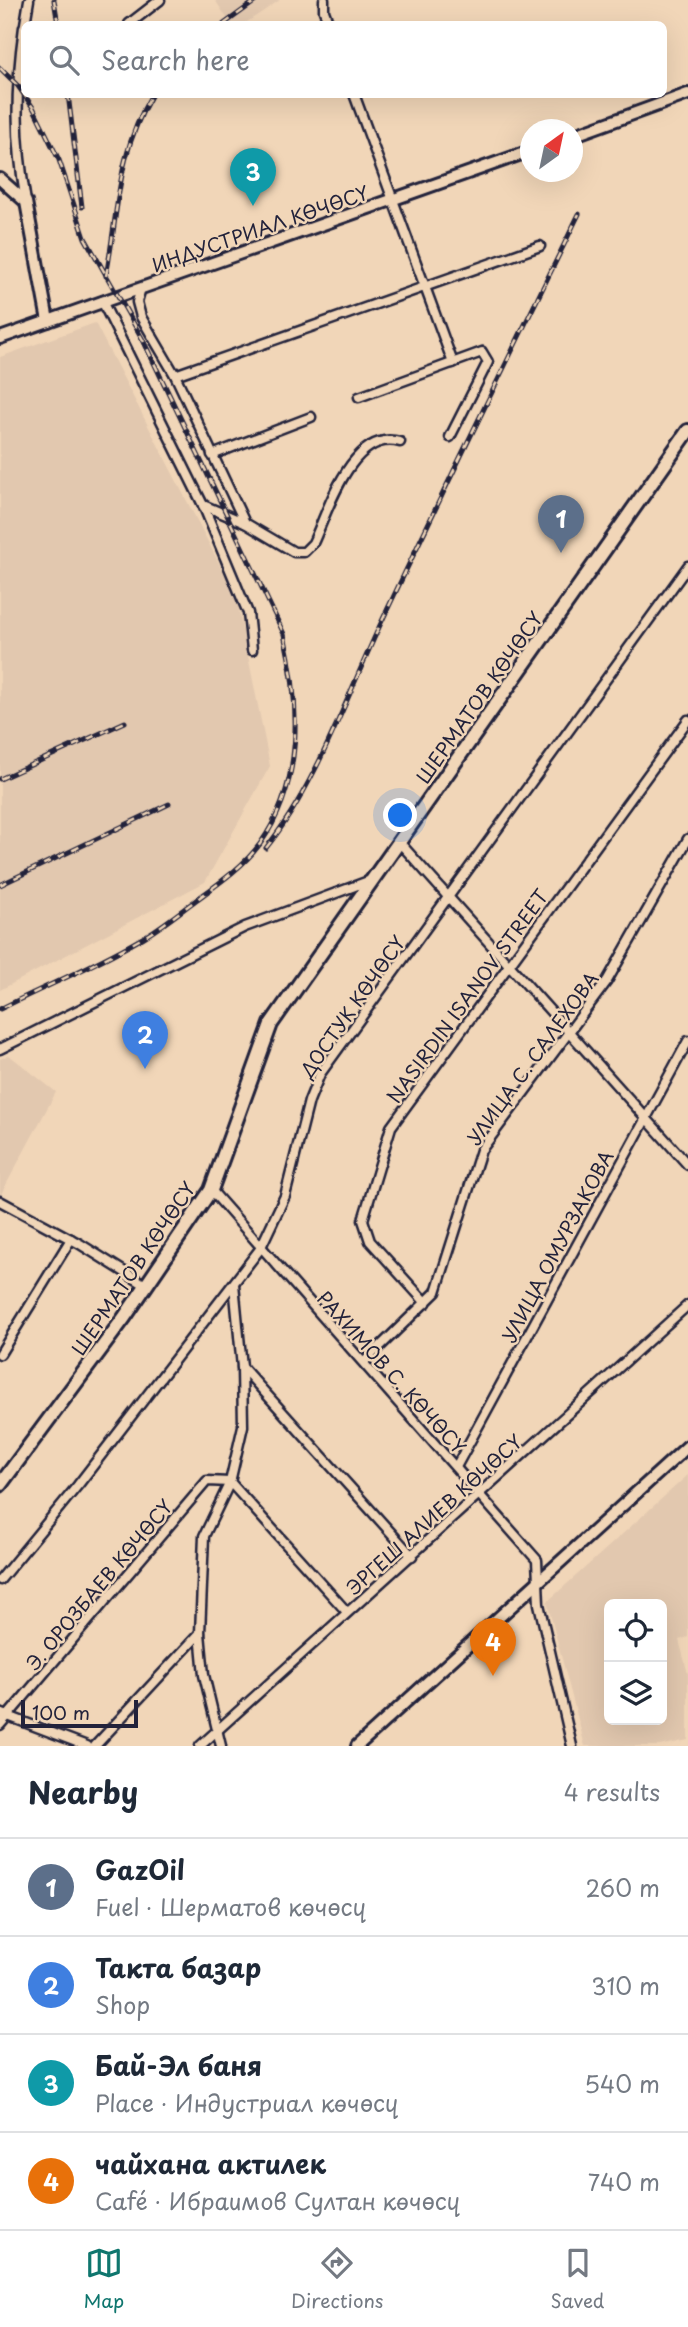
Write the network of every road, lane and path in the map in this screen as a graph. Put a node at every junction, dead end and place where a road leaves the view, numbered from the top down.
1 (29, 0) edge
2 (160, 0) edge
3 (324, 0) edge
4 (26, 21) edge
5 (133, 21) edge
6 (327, 21) edge
7 (21, 57) edge
8 (688, 94) edge
9 (21, 98) edge
10 (355, 98) edge
11 (15, 103) junction
12 (583, 132) edge
13 (520, 155) edge
14 (0, 178) edge
15 (394, 201) junction
16 (26, 202) junction
17 (540, 246) dead end
18 (425, 286) junction
19 (141, 288) junction
20 (102, 301) junction
21 (48, 321) junction
22 (0, 338) edge
23 (453, 362) junction
24 (174, 375) junction
25 (359, 397) dead end
26 (311, 417) dead end
27 (688, 431) edge
28 (450, 437) dead end
29 (400, 442) dead end
30 (212, 455) junction
31 (203, 505) junction
32 (246, 523) junction
33 (688, 566) edge
34 (252, 650) dead end
35 (688, 720) edge
36 (688, 839) edge
37 (400, 843) junction
38 (374, 878) junction
39 (448, 896) junction
40 (508, 964) junction
41 (567, 1033) junction
42 (688, 1041) edge
43 (0, 1049) edge
44 (645, 1116) junction
45 (688, 1165) edge
46 (211, 1190) junction
47 (0, 1201) edge
48 (71, 1239) junction
49 (260, 1249) junction
50 (234, 1284) junction
51 (146, 1286) junction
52 (426, 1303) junction
53 (688, 1304) edge
54 (0, 1354) edge
55 (364, 1363) junction
56 (242, 1367) junction
57 (688, 1447) edge
58 (456, 1467) junction
59 (230, 1482) junction
60 (0, 1485) edge
61 (480, 1495) junction
62 (412, 1556) junction
63 (538, 1579) junction
64 (0, 1580) edge
65 (347, 1612) junction
66 (200, 1633) junction
67 (4, 1715) edge
68 (0, 1725) edge
69 (217, 1731) junction
70 (87, 1746) edge
71 (95, 1746) edge
72 (200, 1746) edge
73 (221, 1746) edge
74 (357, 1746) edge
75 (572, 1746) edge

1 - 4 street
2 - 5 street
3 - 6 street
7 - 11 street
8 - 12 main road
9 - 11 street
10 - 15 street
11 - 16 street
13 - 15 main road, ИНДУСТРИАЛ КӨЧӨСҮ
14 - 16 main road
15 - 18 street
15 - 19 main road, ИНДУСТРИАЛ КӨЧӨСҮ
16 - 21 main road
17 - 18 street
18 - 23 street
18 - 24 street
19 - 20 main road, ИНДУСТРИАЛ КӨЧӨСҮ
19 - 24 street
20 - 21 main road, ИНДУСТРИАЛ КӨЧӨСҮ
20 - 31 street
21 - 22 main road, ИНДУСТРИАЛ КӨЧӨСҮ
23 - 25 street
23 - 28 street
24 - 30 street
26 - 30 street
27 - 37 main road, ШЕРМАТОВ КӨЧӨСҮ
29 - 32 street
30 - 32 street
31 - 32 street
31 - 34 street
33 - 39 street, ДОСТУК КӨЧӨСҮ
35 - 40 street, NASIRDIN ISANOV STREET
36 - 41 street, УЛИЦА С. САЛЕХОВА
37 - 38 main road, ШЕРМАТОВ КӨЧӨСҮ
37 - 39 street
38 - 43 street
38 - 46 main road, ШЕРМАТОВ КӨЧӨСҮ
39 - 40 street
39 - 49 street, ДОСТУК КӨЧӨСҮ
40 - 41 street
40 - 52 street, NASIRDIN ISANOV STREET
41 - 44 street
41 - 52 street, УЛИЦА С. САЛЕХОВА
42 - 44 street, УЛИЦА ОМУРЗАКОВА
44 - 45 street
44 - 58 street, УЛИЦА ОМУРЗАКОВА
46 - 49 street, РАХИМОВ С. КӨЧӨСҮ
46 - 51 main road, ШЕРМАТОВ КӨЧӨСҮ
47 - 48 street
48 - 51 street
48 - 54 street
49 - 50 street, ДОСТУК КӨЧӨСҮ
49 - 55 street, РАХИМОВ С. КӨЧӨСҮ
50 - 56 street
50 - 64 street, ДОСТУК КӨЧӨСҮ
51 - 60 main road, ШЕРМАТОВ КӨЧӨСҮ
52 - 55 street, УЛИЦА С. САЛЕХОВА
53 - 61 street, ЭРГЕШ АЛИЕВ КӨЧӨСҮ
55 - 58 street, РАХИМОВ С. КӨЧӨСҮ
56 - 59 street
56 - 62 street
57 - 63 main road
58 - 61 street, РАХИМОВ С. КӨЧӨСҮ
59 - 65 street
59 - 66 street
59 - 67 street, Э. ОРОЗБАЕВ КӨЧӨСҮ
61 - 62 street, ЭРГЕШ АЛИЕВ КӨЧӨСҮ
61 - 63 street, РАХИМОВ С. КӨЧӨСҮ
62 - 65 street, ЭРГЕШ АЛИЕВ КӨЧӨСҮ
63 - 74 main road
63 - 75 street, РАХИМОВ С. КӨЧӨСҮ
65 - 69 street, ЭРГЕШ АЛИЕВ КӨЧӨСҮ
66 - 69 street
66 - 71 street
67 - 68 street, Э. ОРОЗБАЕВ КӨЧӨСҮ
67 - 70 street
69 - 72 street, ЭРГЕШ АЛИЕВ КӨЧӨСҮ
69 - 73 street

